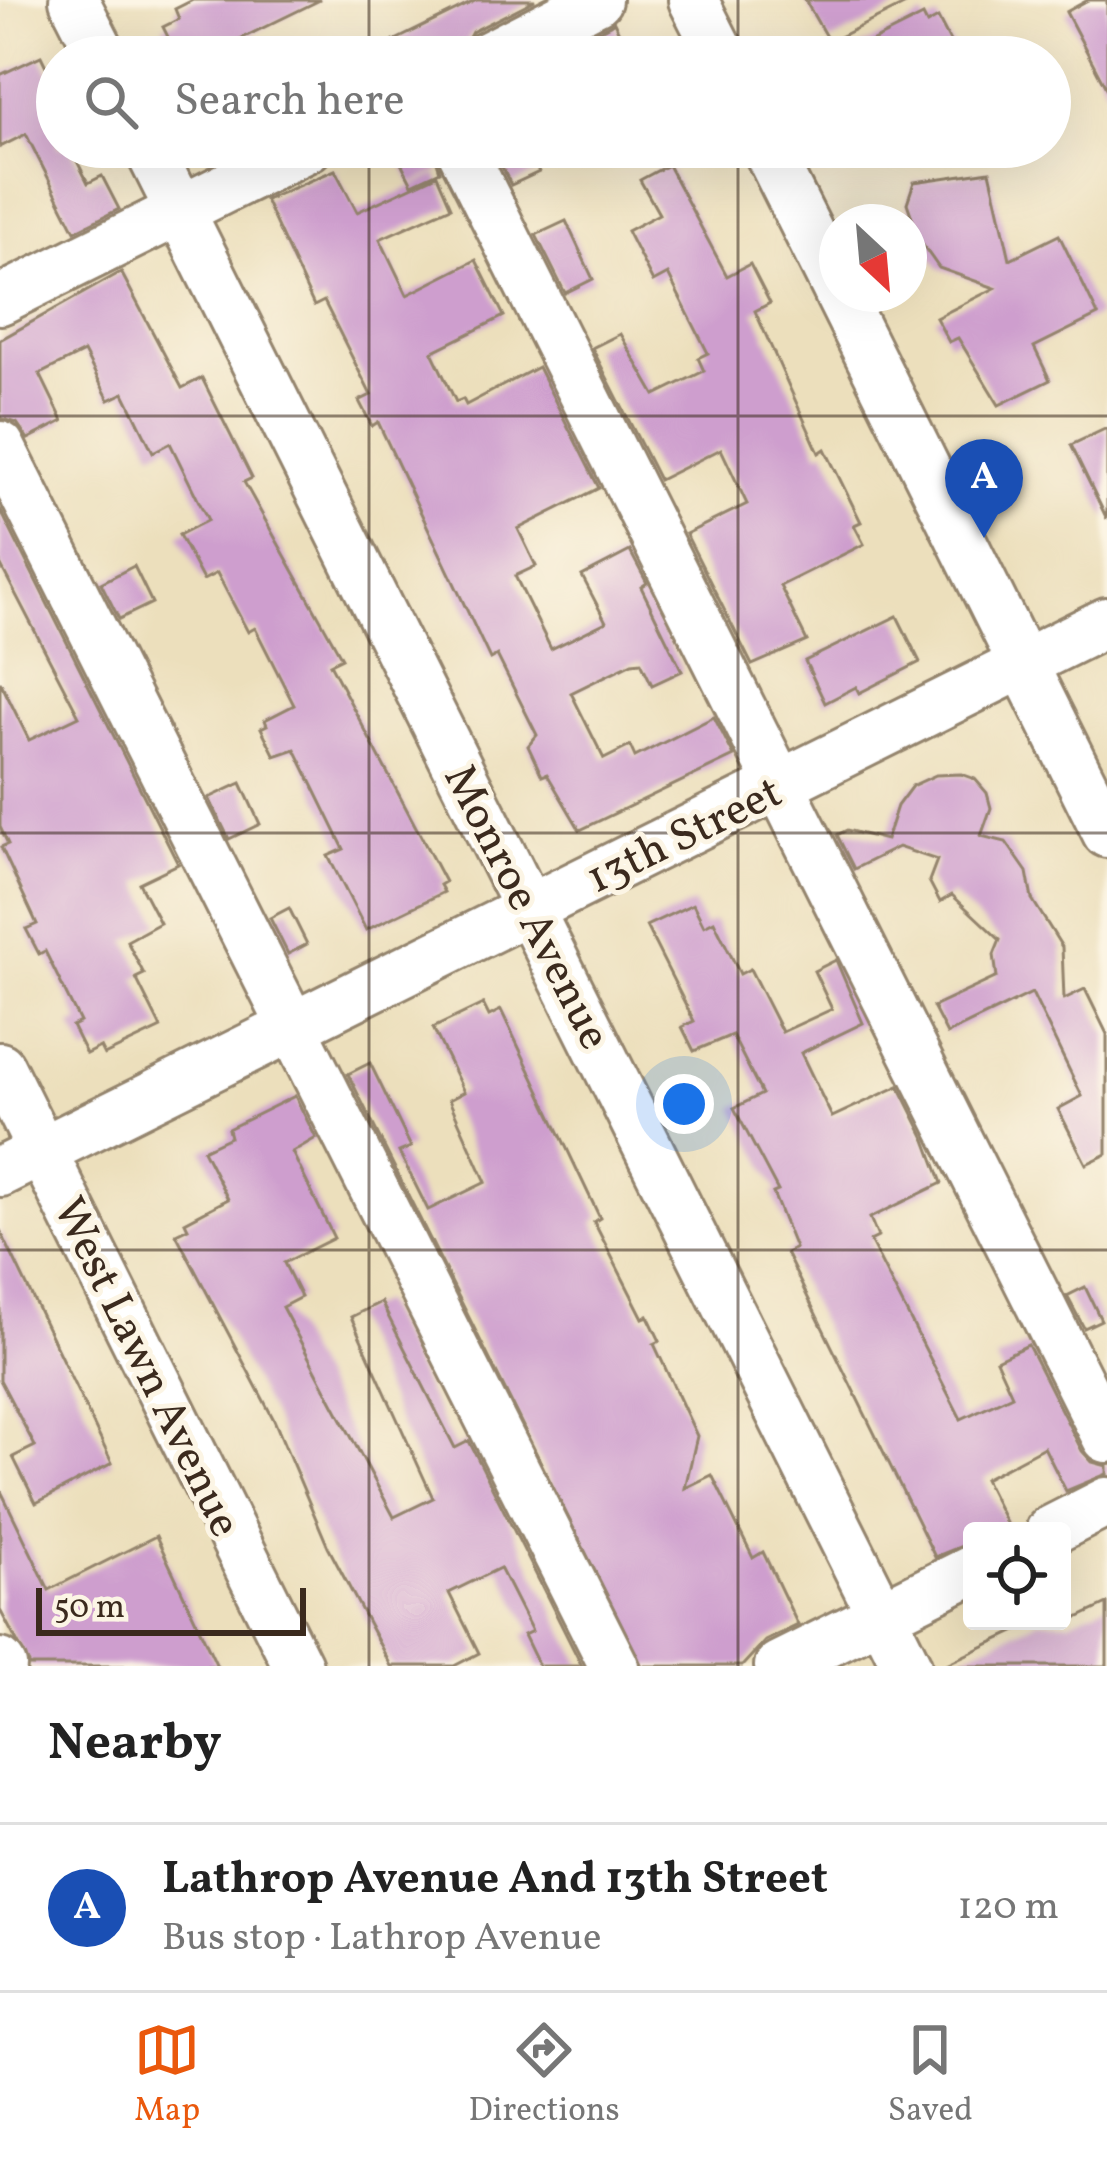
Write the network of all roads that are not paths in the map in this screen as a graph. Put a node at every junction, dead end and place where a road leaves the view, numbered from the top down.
1 (74, 0) edge
2 (597, 0) edge
3 (693, 0) edge
4 (92, 36) edge
5 (526, 36) edge
6 (711, 36) edge
7 (159, 168) edge
8 (266, 168) edge
9 (470, 168) edge
10 (776, 168) edge
11 (181, 211) junction
12 (819, 254) edge
13 (0, 300) edge
14 (848, 312) edge
15 (0, 446) edge
16 (1107, 622) edge
17 (1023, 664) junction
18 (779, 785) junction
19 (1107, 832) edge
20 (531, 908) junction
21 (291, 1028) junction
22 (0, 1067) edge
23 (21, 1162) edge
24 (1107, 1438) edge
25 (1107, 1502) edge
26 (1068, 1522) edge
27 (963, 1574) edge
28 (882, 1615) junction
29 (298, 1666) edge
30 (614, 1666) edge
31 (779, 1666) edge
32 (907, 1666) edge

1 - 4 street
2 - 5 street
3 - 6 street
7 - 11 street, Monroe Avenue
8 - 11 street
9 - 18 street
10 - 12 street
11 - 13 street
11 - 20 street, Monroe Avenue
14 - 17 street
15 - 21 street
16 - 17 street, 13th Street
17 - 18 street, 13th Street
17 - 19 street
18 - 20 street, 13th Street
18 - 24 street
20 - 21 street, 13th Street
20 - 28 street, Monroe Avenue
21 - 23 street, 13th Street
21 - 30 street
22 - 23 street, West Lawn Avenue
23 - 29 street, West Lawn Avenue
25 - 26 street
27 - 28 street
28 - 31 street
28 - 32 street, Monroe Avenue

